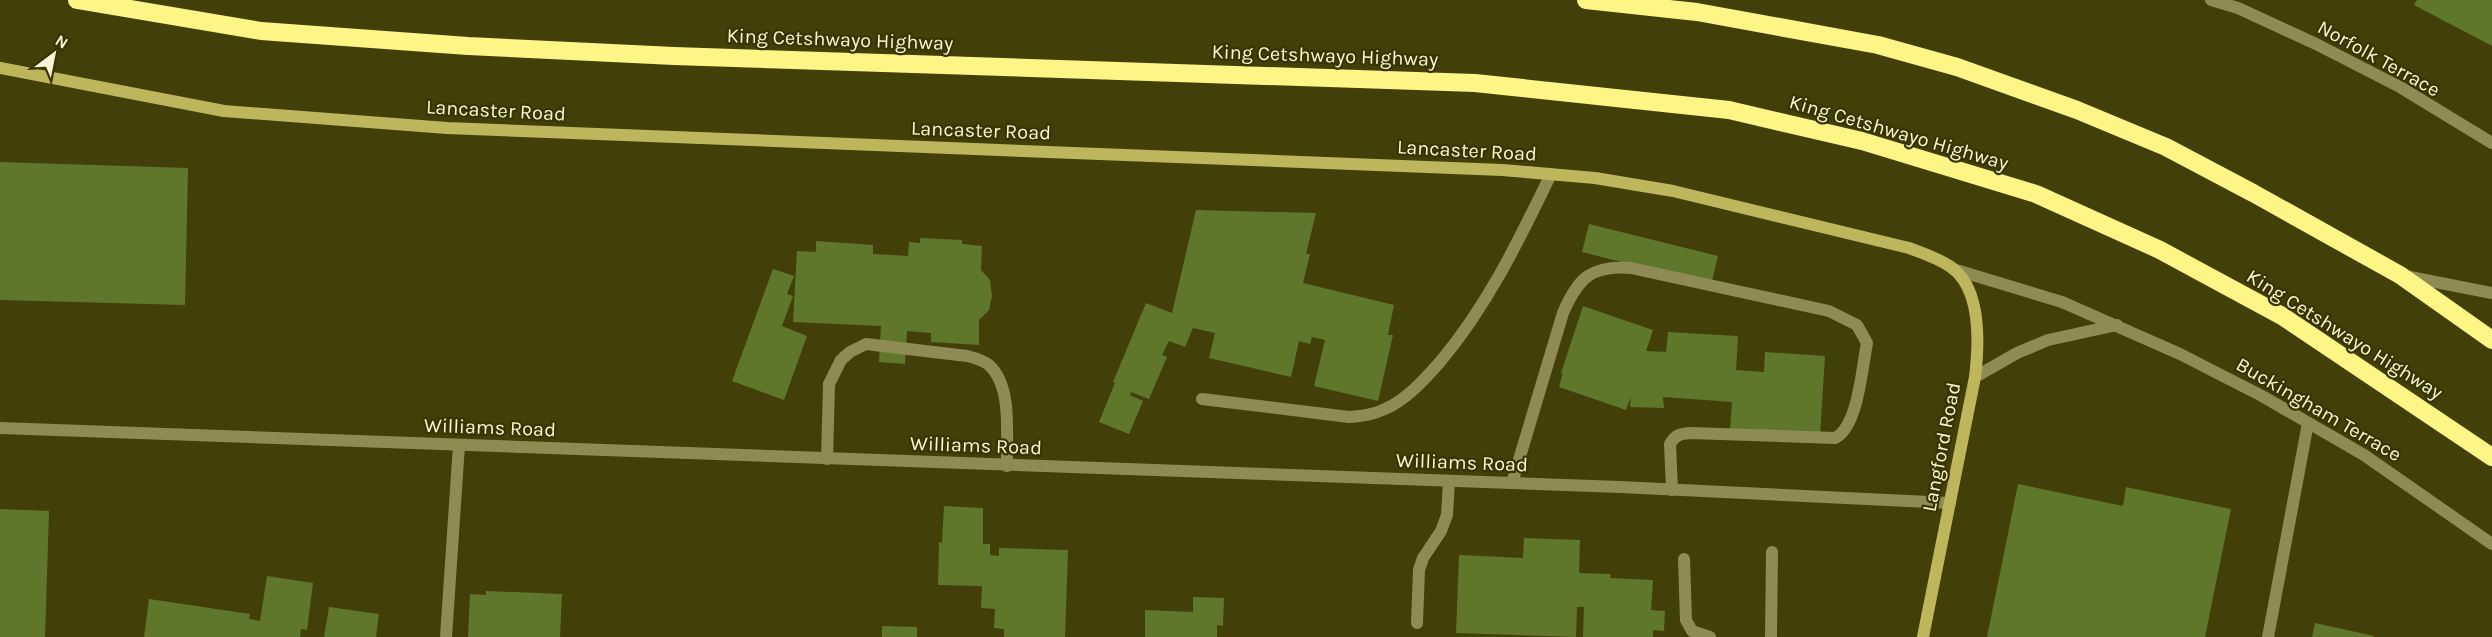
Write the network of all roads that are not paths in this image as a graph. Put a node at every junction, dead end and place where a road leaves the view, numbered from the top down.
1 (76, 0) edge
2 (1586, 0) edge
3 (2211, 0) edge
4 (0, 68) edge
5 (2492, 143) edge
6 (1551, 174) junction
7 (1953, 268) junction
8 (2400, 275) junction
9 (2492, 293) edge
10 (2117, 325) junction
11 (2492, 340) edge
12 (1975, 377) junction
13 (1202, 399) dead end
14 (2308, 423) junction
15 (0, 428) edge
16 (459, 445) junction
17 (2492, 457) edge
18 (827, 459) junction
19 (1007, 466) junction
20 (1449, 481) junction
21 (1512, 483) junction
22 (1672, 490) junction
23 (1950, 503) junction
24 (2492, 544) edge
25 (1773, 552) dead end
26 (1684, 559) dead end
27 (1417, 623) dead end
28 (446, 637) edge
29 (1710, 637) edge
30 (1771, 637) edge
31 (1923, 637) edge
32 (2268, 637) edge

1 - 17 highway, King Cetshwayo Highway
2 - 8 highway
3 - 5 street, Norfolk Terrace
4 - 6 street, Lancaster Road
6 - 7 street, Lancaster Road
6 - 13 street
7 - 10 street, Buckingham Terrace
7 - 12 street, Langford Road
8 - 9 street
8 - 11 highway
10 - 12 street
10 - 14 street, Buckingham Terrace
12 - 23 street, Langford Road
14 - 24 street, Buckingham Terrace
14 - 32 street
15 - 16 street, Williams Road
16 - 18 street, Williams Road
16 - 28 street
18 - 19 street, Williams Road
18 - 19 street
19 - 20 street, Williams Road
20 - 21 street, Williams Road
20 - 27 street
21 - 22 street, Williams Road
21 - 22 street
22 - 23 street, Williams Road
23 - 31 street, Langford Road
25 - 30 street
26 - 29 street

